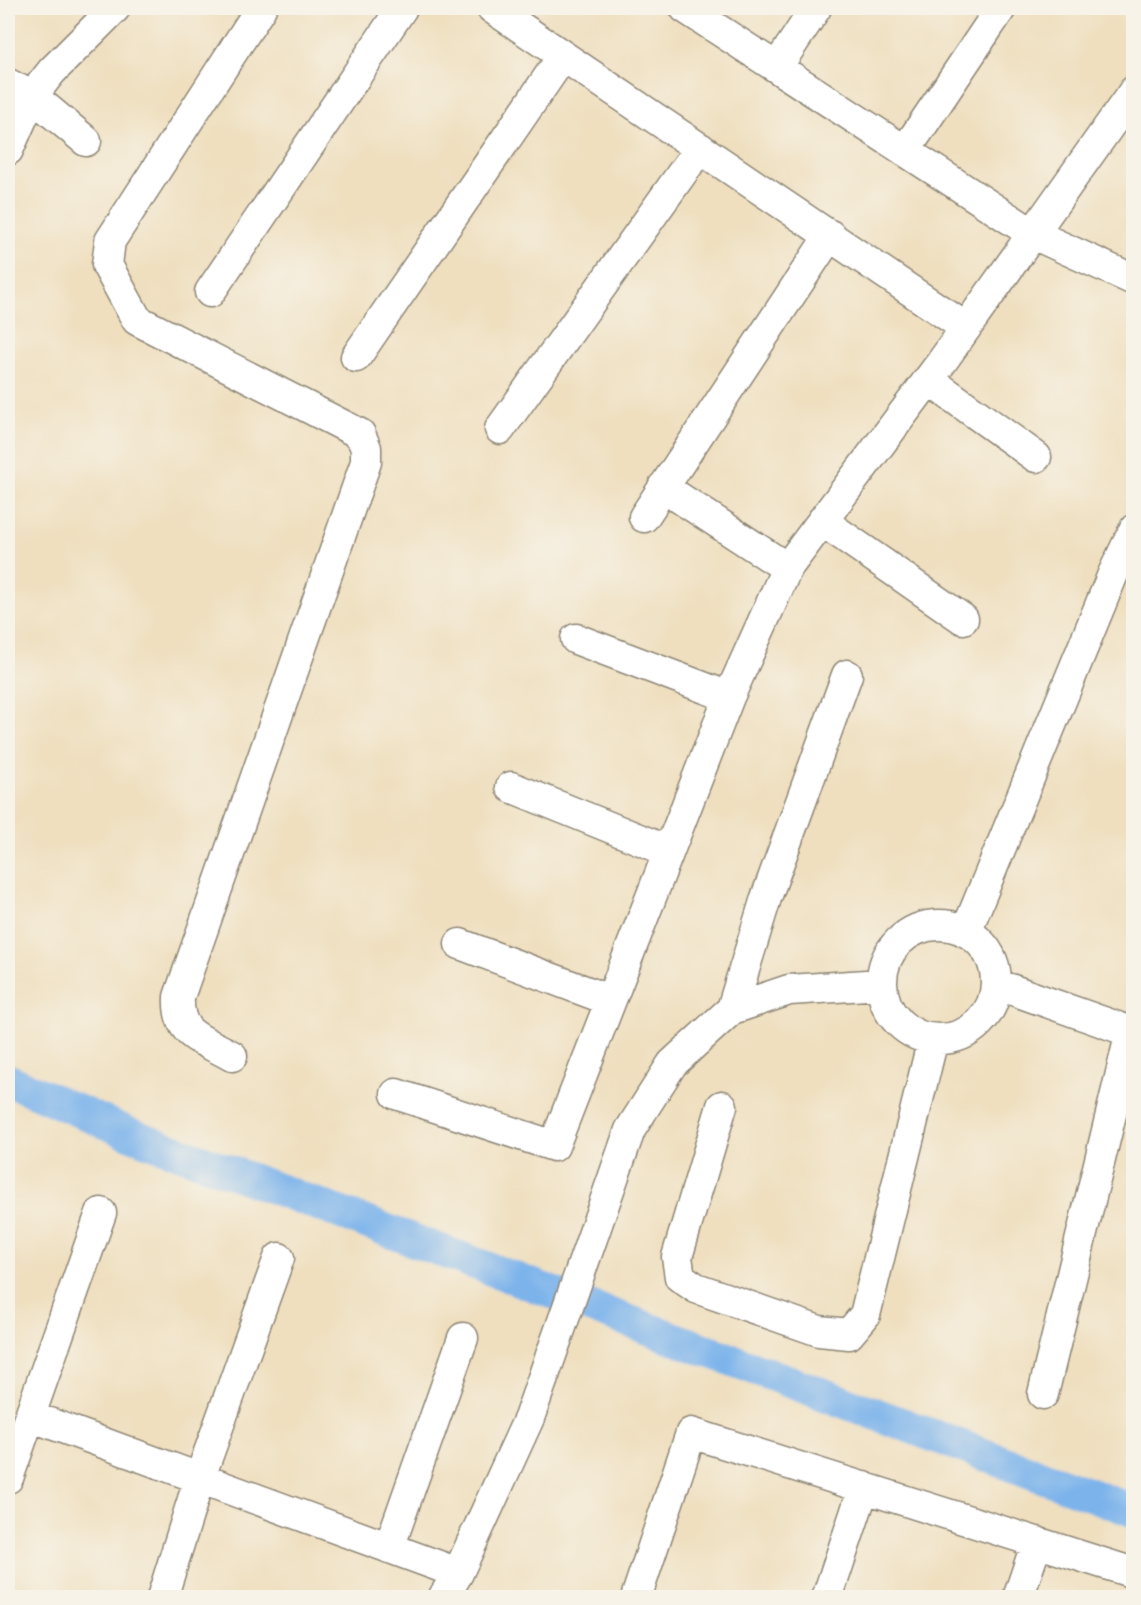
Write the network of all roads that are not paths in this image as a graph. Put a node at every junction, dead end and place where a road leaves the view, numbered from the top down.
1 (115, 8) edge
2 (261, 8) edge
3 (402, 8) edge
4 (492, 8) edge
5 (685, 8) edge
6 (816, 8) edge
7 (1001, 8) edge
8 (563, 56) junction
9 (777, 67) junction
10 (20, 90) edge
11 (1129, 106) edge
12 (86, 141) dead end
13 (700, 148) junction
14 (8, 150) edge
15 (905, 151) junction
16 (1033, 234) junction
17 (830, 235) junction
18 (1134, 280) edge
19 (210, 292) dead end
20 (966, 328) junction
21 (356, 357) dead end
22 (929, 380) junction
23 (500, 429) dead end
24 (1036, 457) dead end
25 (663, 487) junction
26 (644, 517) dead end
27 (822, 521) junction
28 (1134, 530) edge
29 (787, 568) junction
30 (963, 619) dead end
31 (576, 639) dead end
32 (847, 675) dead end
33 (729, 697) junction
34 (511, 786) dead end
35 (668, 851) junction
36 (966, 932) junction
37 (460, 944) dead end
38 (882, 984) junction
39 (996, 984) junction
40 (609, 1000) junction
41 (732, 1009) junction
42 (1132, 1032) edge
43 (933, 1039) junction
44 (232, 1056) dead end
45 (396, 1094) dead end
46 (722, 1106) dead end
47 (101, 1213) dead end
48 (279, 1258) dead end
49 (463, 1338) dead end
50 (1043, 1394) dead end
51 (30, 1416) junction
52 (8, 1479) edge
53 (199, 1480) junction
54 (864, 1487) junction
55 (1037, 1542) junction
56 (389, 1548) junction
57 (1134, 1573) edge
58 (450, 1585) edge
59 (162, 1598) edge
60 (636, 1598) edge
61 (827, 1598) edge
62 (1018, 1598) edge

1 - 10 street
2 - 44 street
3 - 19 street
4 - 8 street
5 - 9 street
6 - 9 street
7 - 15 street
8 - 13 street
8 - 21 street
9 - 15 street
10 - 12 street
10 - 14 street
11 - 16 street
13 - 17 street
13 - 23 street
15 - 16 street
16 - 18 street
16 - 20 street
17 - 20 street
17 - 25 street
20 - 22 street
22 - 24 street
22 - 27 street
25 - 26 street
25 - 29 street
27 - 29 street
27 - 30 street
28 - 36 street
29 - 33 street
31 - 33 street
32 - 41 street
33 - 35 street
34 - 35 street
35 - 40 street
36 - 38 street
36 - 39 street
37 - 40 street
38 - 41 street
38 - 43 street
39 - 42 street
39 - 43 street
40 - 45 street
41 - 58 street
42 - 50 street
43 - 46 street
47 - 51 street
48 - 53 street
49 - 56 street
51 - 52 street
51 - 53 street
53 - 56 street
53 - 59 street
54 - 55 street
54 - 60 street
54 - 61 street
55 - 57 street
55 - 62 street
56 - 58 street

